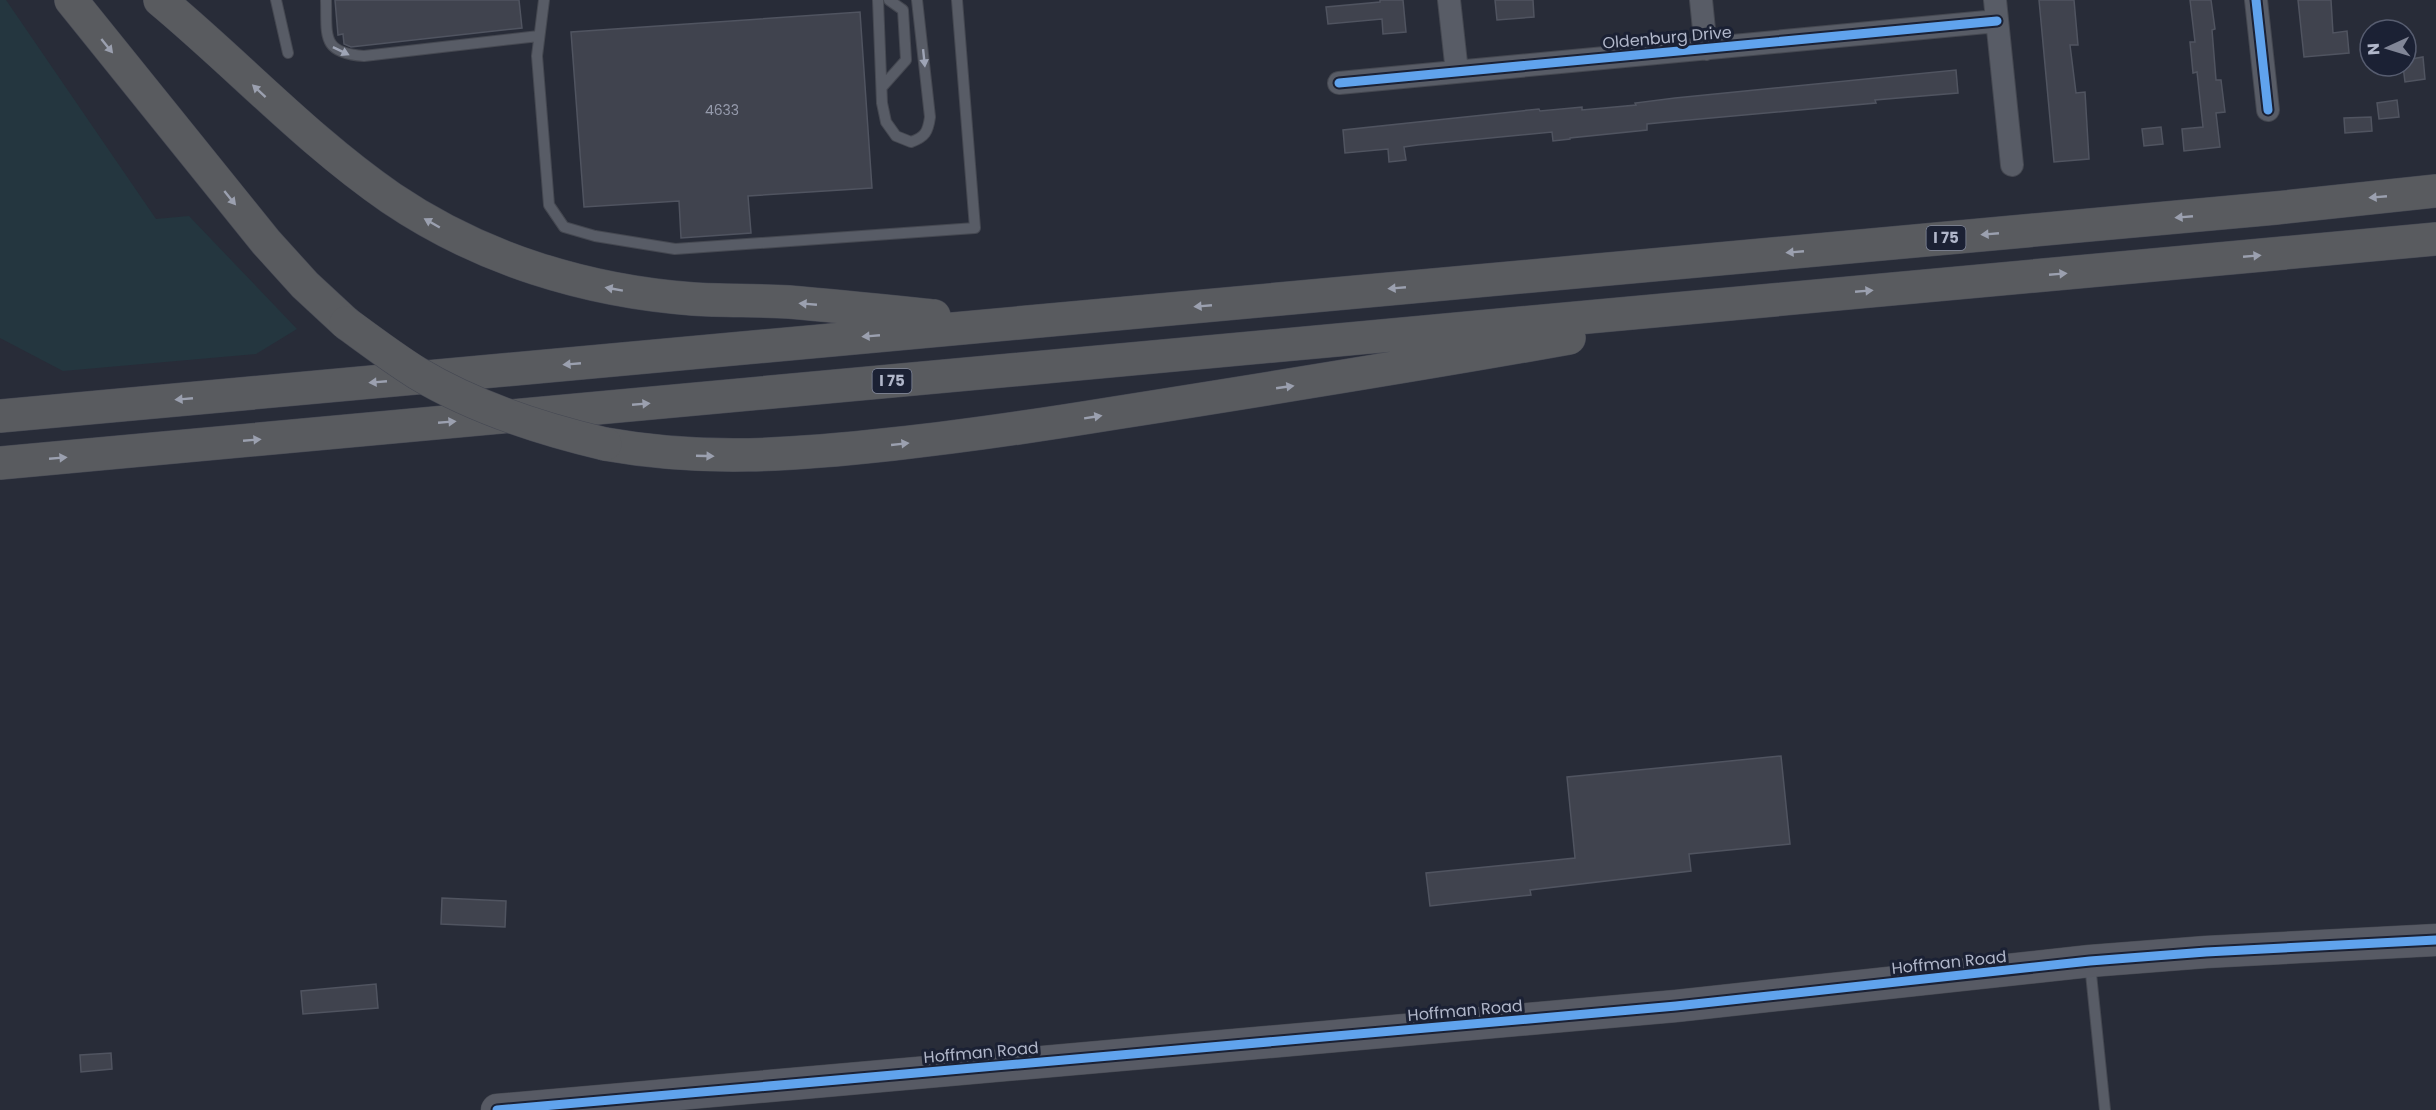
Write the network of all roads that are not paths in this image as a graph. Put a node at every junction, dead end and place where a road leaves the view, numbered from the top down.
1 (71, 0) edge
2 (160, 0) edge
3 (276, 0) edge
4 (326, 0) edge
5 (544, 0) edge
6 (878, 0) edge
7 (889, 0) edge
8 (917, 0) edge
9 (957, 0) edge
10 (1449, 0) edge
11 (1701, 0) edge
12 (2256, 0) edge
13 (1996, 11) edge
14 (539, 36) junction
15 (1706, 49) junction
16 (288, 53) dead end
17 (1457, 72) junction
18 (1339, 83) dead end
19 (882, 87) junction
20 (2268, 110) dead end
21 (2012, 165) dead end
22 (2436, 191) edge
23 (2436, 239) edge
24 (1785, 298) junction
25 (1013, 323) junction
26 (0, 416) edge
27 (0, 463) edge
28 (2436, 939) edge
29 (2090, 961) junction
30 (497, 1110) edge
31 (2105, 1110) edge

1 -> 24 highway, bridge
25 -> 2 highway
3 - 16 lane
4 -> 14 lane
5 - 14 lane
6 - 19 lane
7 - 19 lane
8 -> 19 lane
9 - 14 lane
10 - 17 street
11 - 15 street
12 - 20 street
13 - 15 street, Oldenburg Drive
13 - 21 street
15 - 17 street, Oldenburg Drive
17 - 18 street, Oldenburg Drive
22 -> 25 highway, I 75
24 -> 23 highway, I 75
27 -> 24 highway, I 75
25 -> 26 highway, I 75
28 - 29 street, Hoffman Road
29 - 30 street, Hoffman Road
29 - 31 lane

